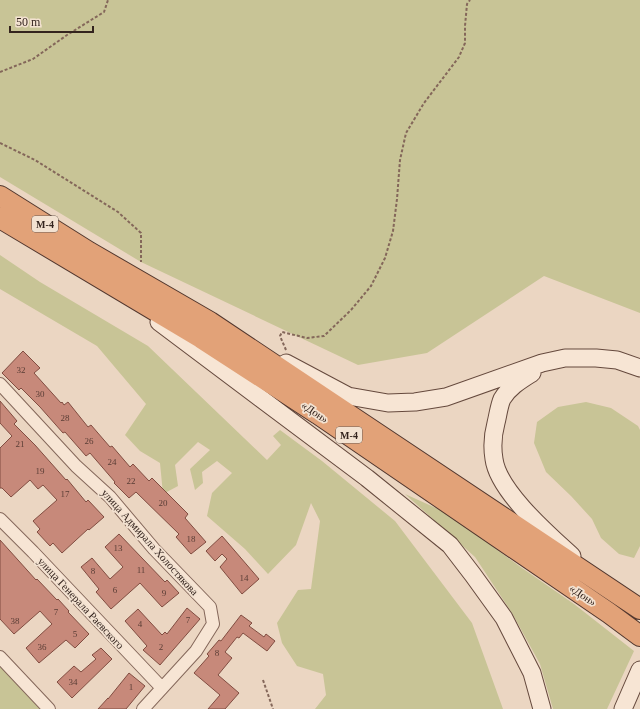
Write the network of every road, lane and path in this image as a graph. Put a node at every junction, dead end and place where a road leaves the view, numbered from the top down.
1 (108, 0) edge
2 (470, 0) edge
3 (0, 72) edge
4 (0, 143) edge
5 (0, 196) edge
6 (0, 218) edge
7 (141, 262) dead end
8 (82, 267) junction
9 (210, 322) junction
10 (596, 358) junction
11 (292, 367) junction
12 (640, 368) edge
13 (0, 384) edge
14 (0, 519) edge
15 (602, 583) junction
16 (640, 609) edge
17 (640, 636) edge
18 (0, 657) edge
19 (640, 670) edge
20 (263, 680) dead end
21 (162, 688) junction
22 (49, 709) edge
23 (143, 709) edge
24 (273, 709) edge
25 (542, 709) edge
26 (623, 709) edge

1 - 3 path
2 - 11 path
4 - 7 path
5 - 9 highway, «Дон» / М-4
6 - 8 highway, «Дон» / М-4
8 - 17 highway, «Дон» / М-4
8 - 25 main road
9 - 11 main road
9 - 15 highway, «Дон» / М-4
10 - 11 main road
10 - 12 main road
10 - 15 main road
13 - 21 street, улица Адмирала Холостякова
14 - 21 street, улица Генерала Раевского
15 - 16 highway, «Дон» / М-4
18 - 22 street
19 - 26 main road
20 - 24 path
21 - 23 street, улица Адмирала Холостякова

